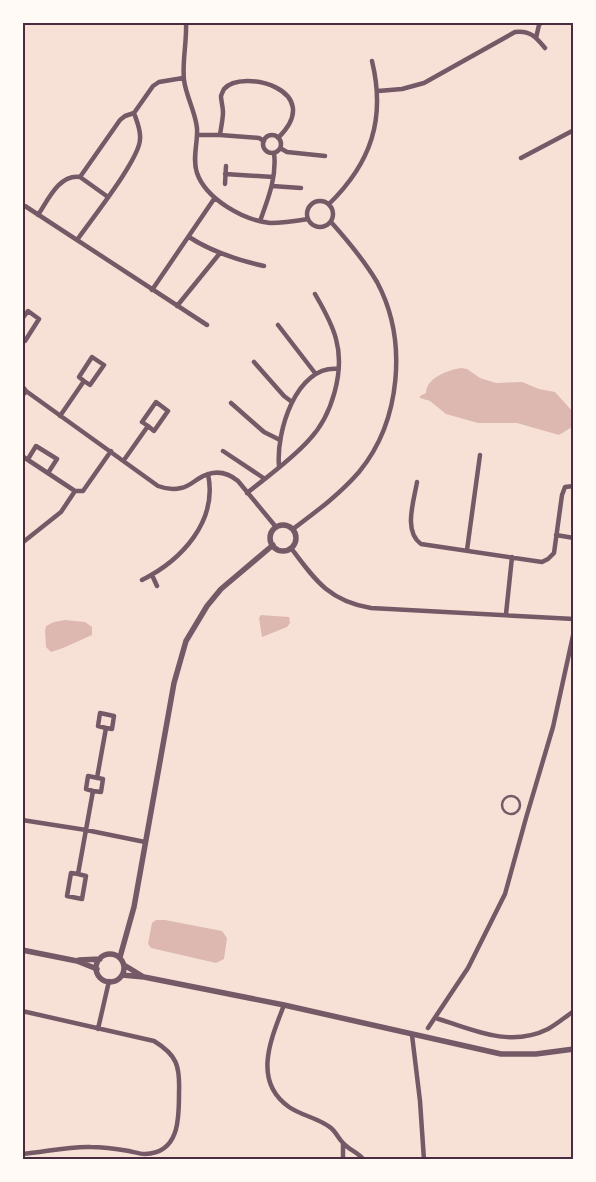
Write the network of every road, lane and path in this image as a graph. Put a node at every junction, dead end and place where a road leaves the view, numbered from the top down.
1 (186, 22) edge
2 (542, 22) edge
3 (536, 38) junction
4 (545, 48) dead end
5 (372, 61) dead end
6 (184, 78) junction
7 (378, 91) junction
8 (134, 114) junction
9 (574, 130) edge
10 (197, 135) junction
11 (220, 135) junction
12 (278, 138) junction
13 (264, 141) junction
14 (280, 148) junction
15 (274, 153) junction
16 (325, 156) dead end
17 (521, 158) dead end
18 (226, 166) dead end
19 (225, 174) junction
20 (80, 177) junction
21 (274, 177) junction
22 (225, 184) dead end
23 (272, 186) junction
24 (301, 188) dead end
25 (108, 197) junction
26 (214, 199) junction
27 (329, 204) junction
28 (25, 206) dead end
29 (38, 215) junction
30 (308, 219) junction
31 (260, 221) junction
32 (330, 222) junction
33 (188, 237) junction
34 (77, 240) junction
35 (220, 253) junction
36 (264, 266) dead end
37 (152, 290) junction
38 (315, 294) dead end
39 (177, 306) junction
40 (22, 319) edge
41 (207, 325) dead end
42 (278, 325) dead end
43 (22, 340) edge
44 (254, 362) dead end
45 (338, 369) junction
46 (315, 374) junction
47 (84, 381) junction
48 (22, 386) edge
49 (26, 391) junction
50 (22, 396) edge
51 (292, 402) junction
52 (231, 403) dead end
53 (60, 416) junction
54 (148, 426) junction
55 (280, 440) junction
56 (223, 450) dead end
57 (111, 451) junction
58 (480, 455) dead end
59 (22, 456) edge
60 (28, 459) junction
61 (124, 460) junction
62 (279, 466) junction
63 (48, 473) junction
64 (208, 474) junction
65 (264, 479) junction
66 (417, 482) dead end
67 (574, 486) edge
68 (75, 491) junction
69 (247, 493) junction
70 (276, 527) junction
71 (293, 529) junction
72 (556, 536) junction
73 (574, 538) edge
74 (22, 543) edge
75 (272, 545) junction
76 (292, 548) junction
77 (467, 550) junction
78 (512, 557) junction
79 (152, 575) junction
80 (142, 580) dead end
81 (157, 586) dead end
82 (506, 614) junction
83 (574, 619) edge
84 (574, 631) edge
85 (106, 728) dead end
86 (97, 778) junction
87 (93, 791) junction
88 (520, 808) junction
89 (528, 810) junction
90 (22, 820) edge
91 (86, 830) junction
92 (145, 842) junction
93 (78, 874) junction
94 (125, 937) junction
95 (22, 950) edge
96 (112, 954) junction
97 (120, 957) junction
98 (100, 959) junction
99 (77, 961) junction
100 (124, 964) junction
101 (97, 969) junction
102 (122, 975) junction
103 (144, 977) junction
104 (108, 981) junction
105 (284, 1005) junction
106 (22, 1010) edge
107 (574, 1011) edge
108 (436, 1018) junction
109 (98, 1028) junction
110 (428, 1028) dead end
111 (412, 1035) junction
112 (574, 1049) edge
113 (343, 1143) junction
114 (22, 1154) edge
115 (343, 1160) edge
116 (364, 1160) edge
117 (424, 1160) edge

1 - 6 street
2 - 3 street
3 - 4 street
3 - 7 street
5 - 7 street
6 - 8 street
6 - 10 street
7 - 27 street
8 - 20 street
8 - 25 street
9 - 17 street
10 - 11 street
10 - 26 street
11 - 12 street
11 - 13 street
12 - 13 street
12 - 14 street
13 - 15 street
14 - 15 street
14 - 16 street
15 - 21 street
18 - 19 street
19 - 21 street
19 - 22 street
20 - 25 street
20 - 29 street
21 - 23 street
23 - 24 street
23 - 31 street
25 - 34 street
26 - 31 street
26 - 33 street
27 - 30 street
27 - 32 street
28 - 29 street
29 - 34 street
30 - 31 street
30 - 32 street
32 - 71 street
33 - 35 street
33 - 37 street
34 - 37 street
35 - 36 street
35 - 39 street
37 - 39 street
38 - 45 street
39 - 41 street
40 - 43 street
42 - 46 street
44 - 51 street
45 - 46 street
45 - 62 street
46 - 51 street
47 - 47 street
47 - 53 street
48 - 49 street
49 - 50 street
49 - 53 street
51 - 55 street
52 - 55 street
53 - 57 street
54 - 54 street
54 - 61 street
55 - 62 street
56 - 65 street
57 - 61 street
57 - 68 street
58 - 77 street
59 - 60 street
60 - 63 street
60 - 63 street
61 - 64 street
62 - 65 street
63 - 68 street
64 - 69 street
64 - 79 street
65 - 69 street
66 - 77 street
67 - 72 street
68 - 74 street
69 - 70 street
70 - 71 street
70 - 75 street
71 - 76 street
72 - 73 street
72 - 78 street
75 - 76 street
75 - 92 street
76 - 82 street
77 - 78 street
78 - 82 street
79 - 80 street
79 - 81 street
82 - 83 street
84 - 89 street
85 - 86 street
86 - 87 street
86 - 87 street
87 - 91 street
88 - 88 lane
88 - 89 lane
89 - 108 street
90 - 91 street
91 - 92 street
91 - 93 street
92 - 94 street
93 - 93 street
94 - 96 street
94 - 97 street
95 - 99 street
96 - 97 street
96 - 98 street
97 - 100 street
98 - 99 street
98 - 101 street
99 - 101 street
100 - 102 street
100 - 103 street
101 - 104 street
102 - 103 street
102 - 104 street
103 - 105 street
104 - 109 street
105 - 111 street
105 - 113 street
106 - 109 street
107 - 108 street
108 - 110 street
109 - 114 street
111 - 112 street
111 - 117 street
113 - 115 street
113 - 116 street

